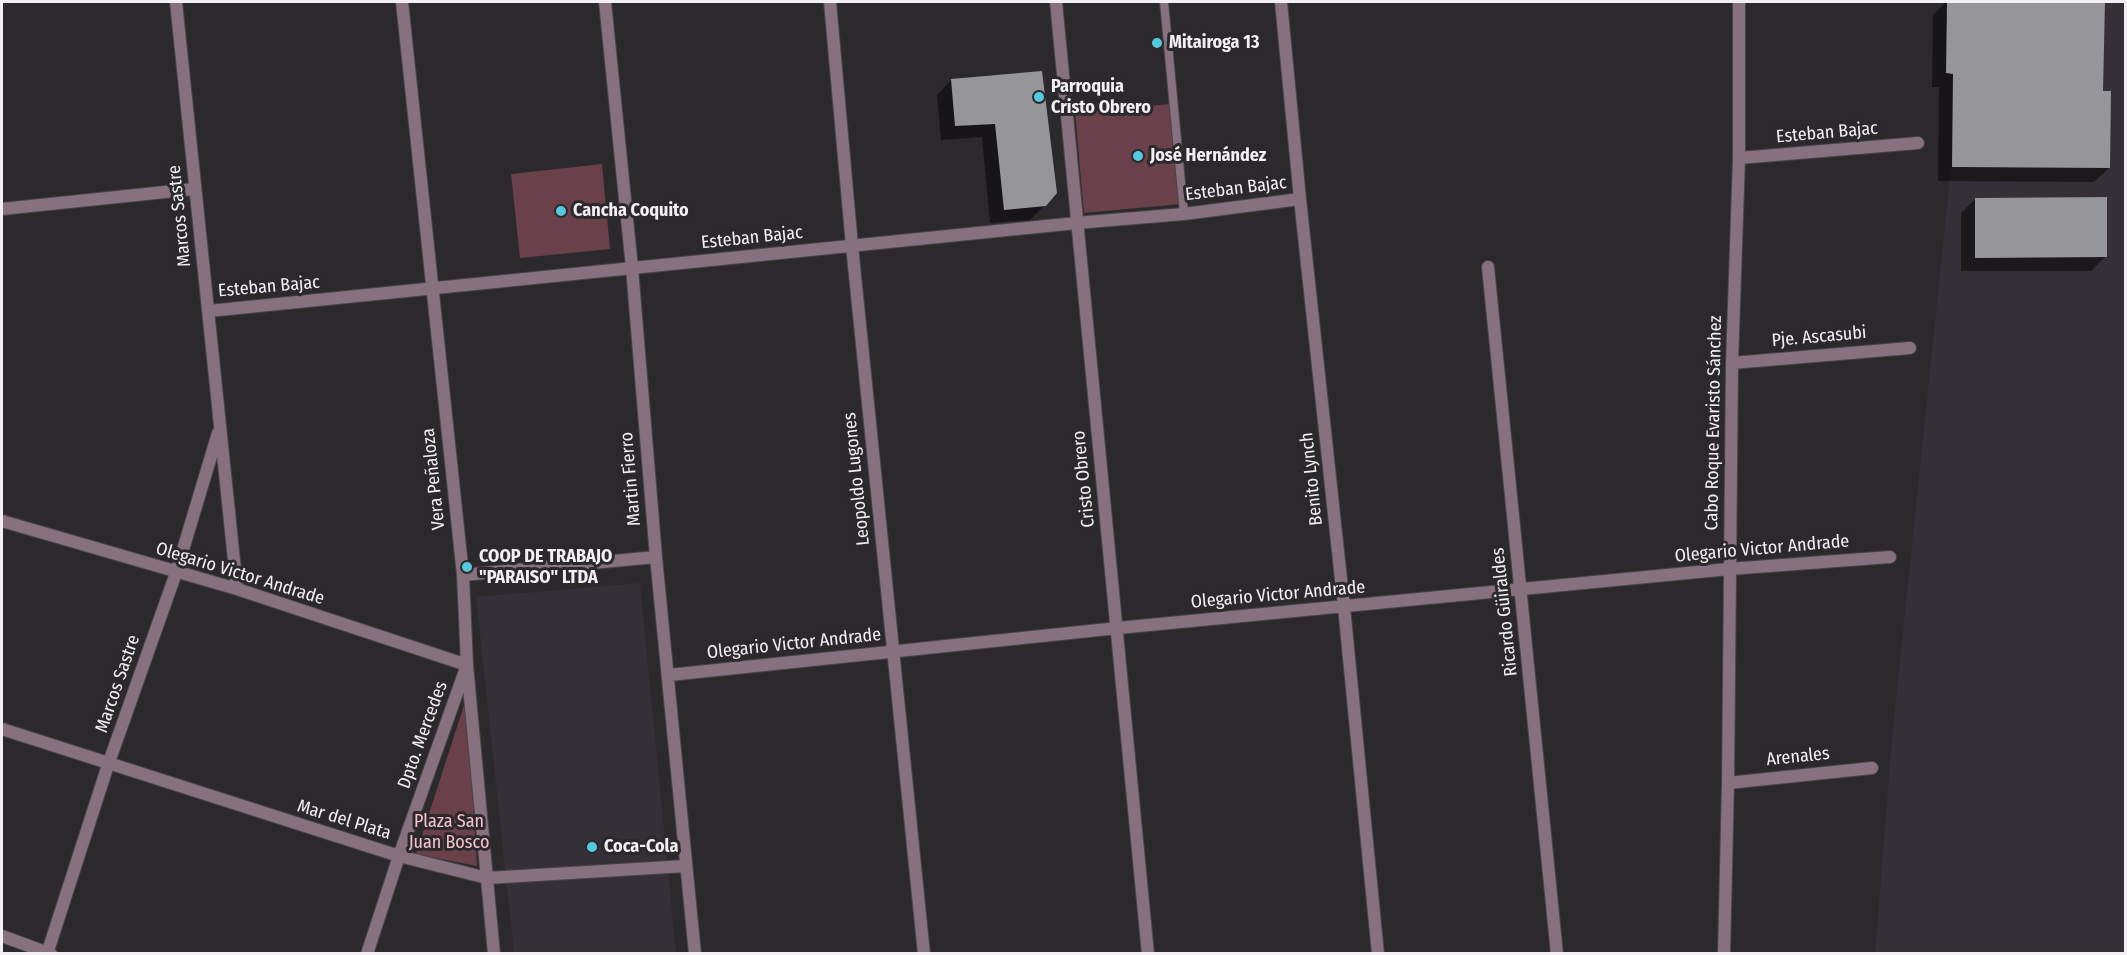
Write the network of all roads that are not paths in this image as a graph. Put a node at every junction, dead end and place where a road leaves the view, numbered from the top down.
1 (176, 2) edge
2 (402, 2) edge
3 (605, 2) edge
4 (830, 2) edge
5 (1056, 2) edge
6 (1164, 2) edge
7 (1281, 2) edge
8 (1739, 2) edge
9 (1918, 143) dead end
10 (1739, 158) junction
11 (194, 189) junction
12 (1300, 199) junction
13 (2, 209) edge
14 (1184, 214) junction
15 (1076, 222) junction
16 (852, 246) junction
17 (1488, 267) dead end
18 (632, 268) junction
19 (431, 290) junction
20 (209, 311) junction
21 (1910, 348) dead end
22 (1732, 363) junction
23 (220, 426) junction
24 (2, 521) edge
25 (656, 557) junction
26 (1890, 557) dead end
27 (1729, 569) junction
28 (176, 573) junction
29 (463, 575) junction
30 (237, 589) junction
31 (1522, 590) junction
32 (1344, 607) junction
33 (1118, 628) junction
34 (892, 652) junction
35 (467, 664) junction
36 (669, 675) junction
37 (2, 729) edge
38 (108, 765) junction
39 (1872, 768) dead end
40 (1728, 783) junction
41 (399, 856) junction
42 (686, 866) junction
43 (486, 878) junction
44 (2, 936) edge
45 (49, 953) edge
46 (367, 954) edge
47 (494, 954) edge
48 (695, 954) edge
49 (924, 954) edge
50 (1148, 954) edge
51 (1378, 954) edge
52 (1557, 954) edge
53 (1724, 954) edge

1 - 11 street, Marcos Sastre
2 - 19 street, Vera Peñaloza
3 - 18 street, Martin Fierro
4 - 16 street, Leopoldo Lugones
5 - 15 street, Cristo Obrero
6 - 14 lane
7 - 12 street, Benito Lynch
8 - 10 street, Cabo Roque Evaristo Sánchez
9 - 10 street, Esteban Bajac
10 - 22 street, Cabo Roque Evaristo Sánchez
11 - 13 street
11 - 20 street, Marcos Sastre
12 - 14 street, Esteban Bajac
12 - 32 street, Benito Lynch
14 - 15 street, Esteban Bajac
15 - 16 street, Esteban Bajac
15 - 33 street, Cristo Obrero
16 - 18 street, Esteban Bajac
16 - 34 street, Leopoldo Lugones
17 - 31 street, Ricardo Güiraldes
18 - 19 street, Esteban Bajac
18 - 25 street, Martin Fierro
19 - 20 street, Esteban Bajac
19 - 29 street, Vera Peñaloza
20 - 23 street, Marcos Sastre
21 - 22 street, Pje. Ascasubi
22 - 27 street, Cabo Roque Evaristo Sánchez
23 - 28 street, Marcos Sastre
23 - 30 street, Marcos Sastre
24 - 28 street, Olegario Victor Andrade
25 - 29 street
25 - 36 street, Martin Fierro
26 - 27 street, Olegario Victor Andrade
27 - 31 street, Olegario Victor Andrade
27 - 40 street, Cabo Roque Evaristo Sánchez
28 - 30 street, Olegario Victor Andrade
28 - 38 street, Marcos Sastre
29 - 35 street, Vera Peñaloza
30 - 35 street, Olegario Victor Andrade
31 - 32 street, Olegario Victor Andrade
31 - 52 street, Ricardo Güiraldes
32 - 33 street, Olegario Victor Andrade
32 - 51 street, Benito Lynch
33 - 34 street, Olegario Victor Andrade
33 - 50 street, Cristo Obrero
34 - 36 street, Olegario Victor Andrade
34 - 49 street, Leopoldo Lugones
35 - 41 street, Dpto. Mercedes
35 - 43 street, Vera Peñaloza
36 - 42 street, Martin Fierro
37 - 38 street, Mar del Plata
38 - 41 street, Mar del Plata
38 - 45 street, Marcos Sastre
39 - 40 street, Arenales
40 - 53 street, Cabo Roque Evaristo Sánchez
41 - 43 street, Mar del Plata
41 - 46 street, Dpto. Mercedes
42 - 43 street, Mar del Plata
42 - 48 street, Martin Fierro
43 - 47 street, Vera Peñaloza
44 - 45 street

